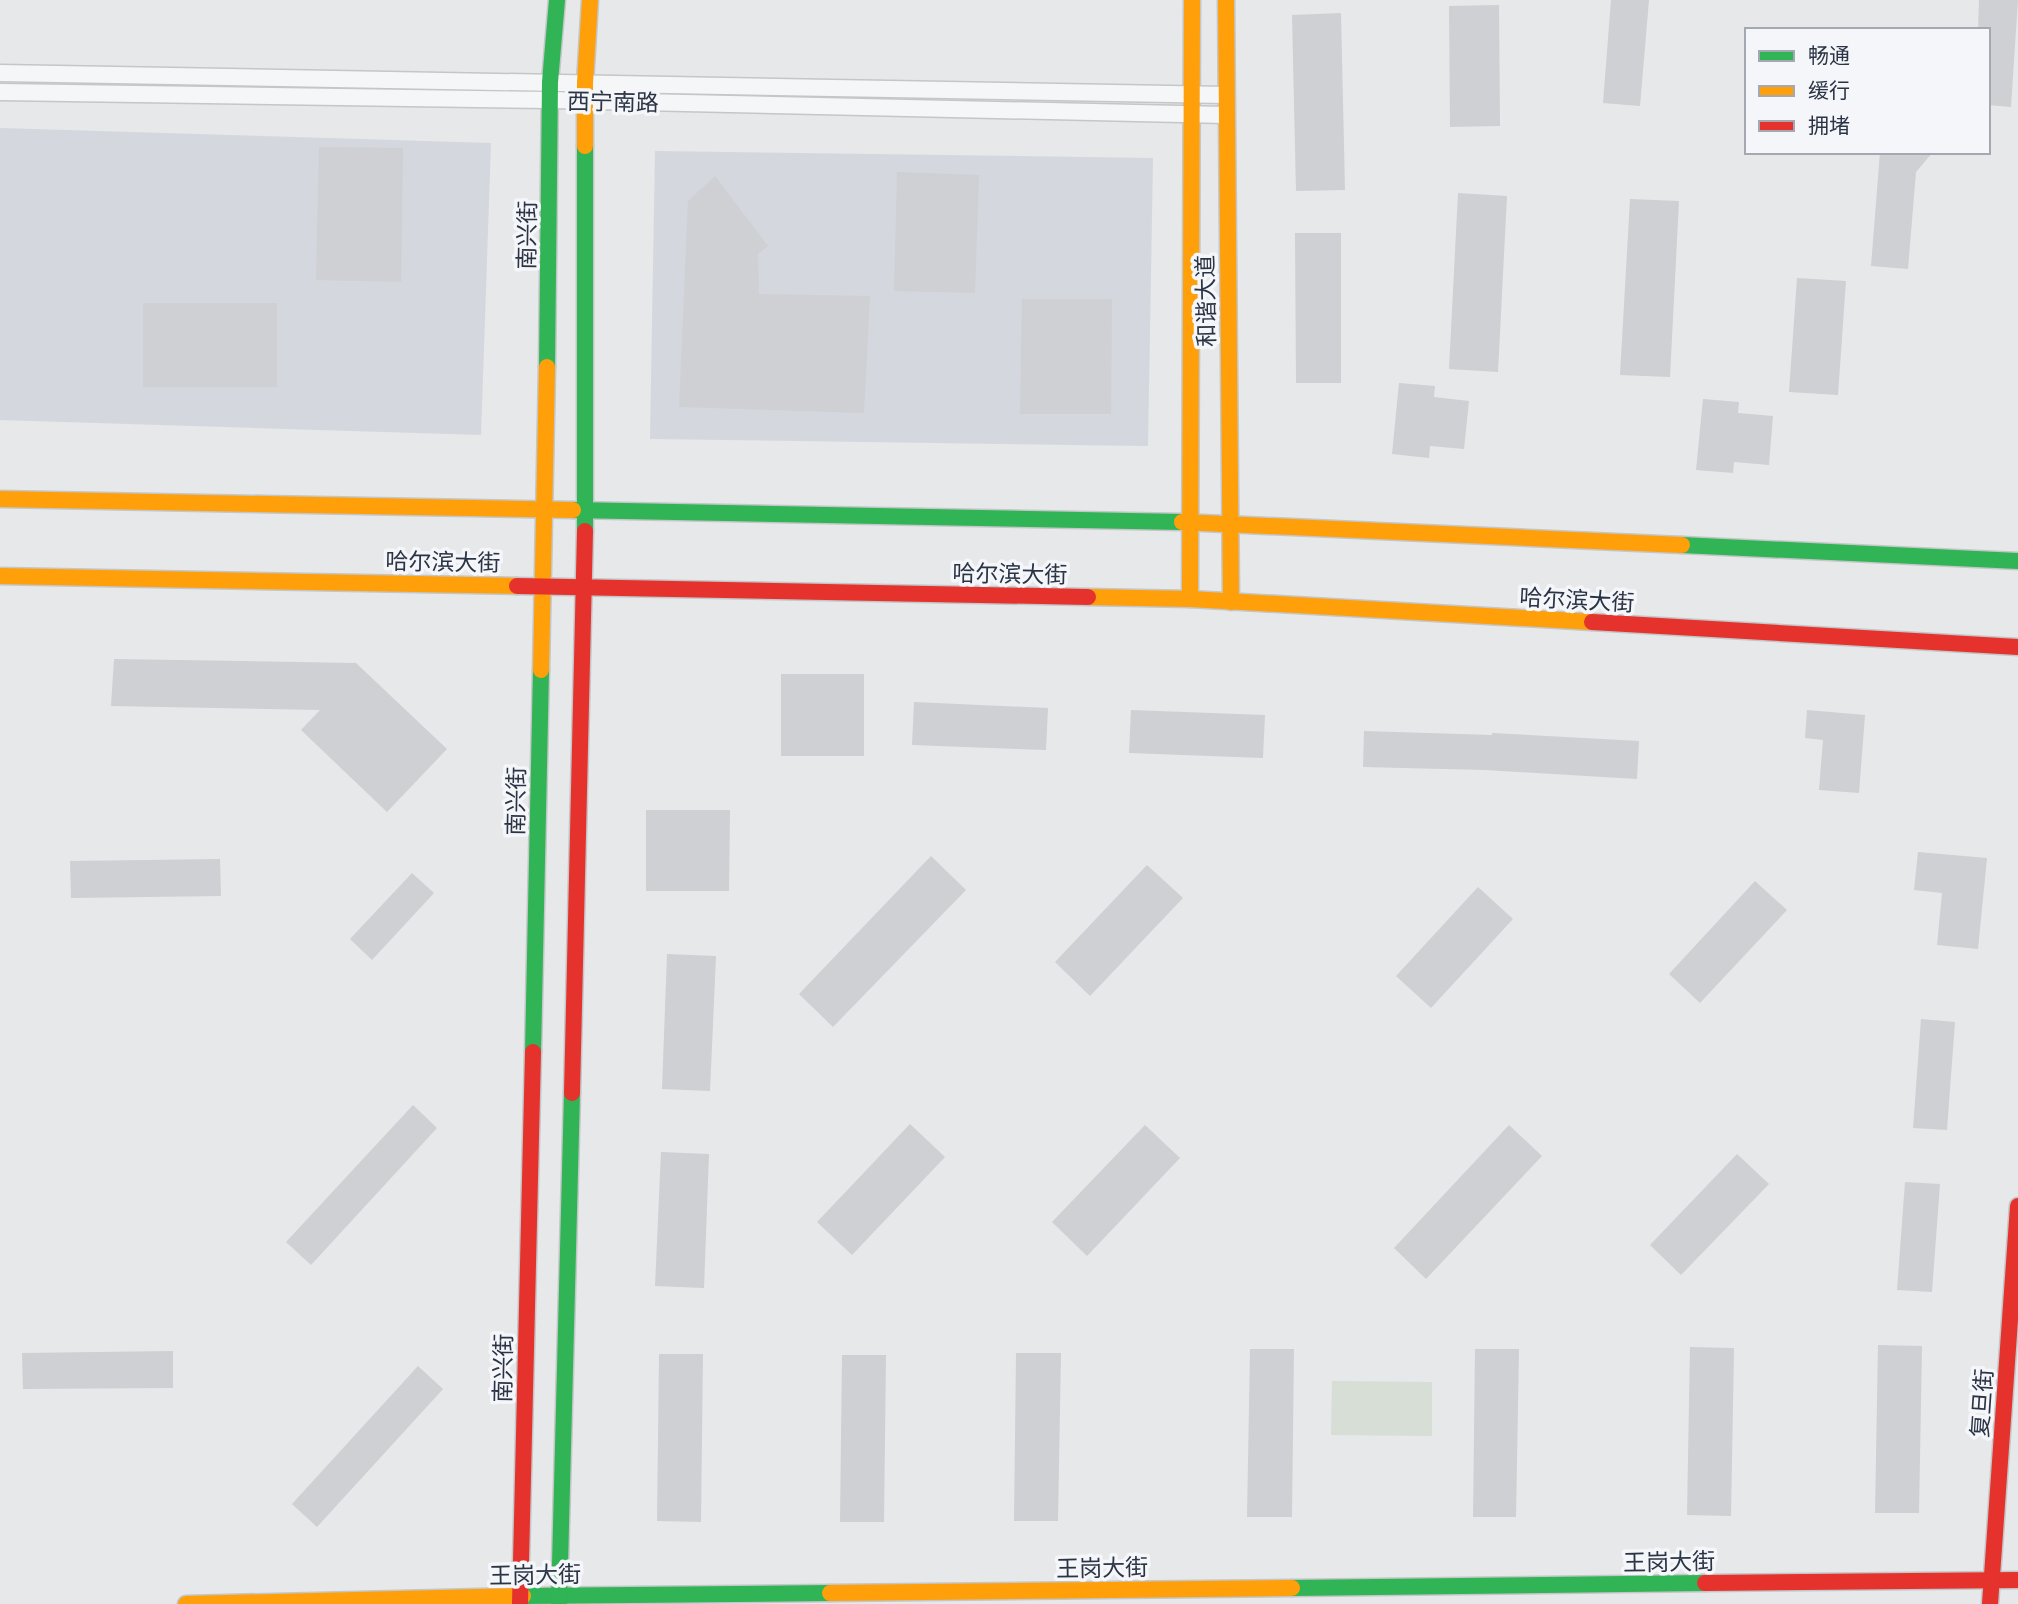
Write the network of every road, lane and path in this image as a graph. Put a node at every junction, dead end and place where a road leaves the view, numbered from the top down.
1 (557, 0) edge
2 (590, 0) edge
3 (1192, 0) edge
4 (1226, 0) edge
5 (0, 74) edge
6 (550, 82) junction
7 (585, 83) junction
8 (0, 92) edge
9 (1192, 94) junction
10 (1225, 95) junction
11 (550, 100) junction
12 (585, 101) junction
13 (1192, 113) junction
14 (1225, 115) junction
15 (0, 499) edge
16 (586, 510) junction
17 (545, 511) junction
18 (1191, 522) junction
19 (1231, 524) junction
20 (2018, 561) edge
21 (0, 576) edge
22 (542, 585) junction
23 (584, 587) junction
24 (1190, 598) junction
25 (1231, 602) junction
26 (2018, 647) edge
27 (2018, 1206) edge
28 (1992, 1580) junction
29 (2018, 1580) edge
30 (520, 1600) edge
31 (559, 1600) edge
32 (186, 1604) edge
33 (1990, 1604) edge

1 - 6 main road, 南兴街
2 - 7 main road
3 - 9 main road, 和谐大道
4 - 10 main road, 和谐大道
5 - 6 street, 西宁南路
6 - 7 street, 西宁南路
6 - 11 main road, 南兴街
7 - 9 street, 西宁南路
7 - 12 main road
8 - 11 street, 西宁南路
9 - 10 street, 西宁南路
9 - 13 main road, 和谐大道
10 - 14 main road, 和谐大道
11 - 12 street, 西宁南路
11 - 17 main road, 南兴街
12 - 13 street, 西宁南路
12 - 16 main road
13 - 14 street, 西宁南路
13 - 18 main road, 和谐大道
14 - 19 main road, 和谐大道
15 - 17 main road
16 - 17 main road
16 - 18 main road
16 - 23 main road
17 - 22 main road, 南兴街
18 - 19 main road
18 - 24 main road, 和谐大道
19 - 20 main road
19 - 25 main road, 和谐大道
21 - 22 main road, 哈尔滨大街
22 - 23 main road, 哈尔滨大街
22 - 30 main road, 南兴街
23 - 24 main road, 哈尔滨大街
23 - 31 main road
24 - 25 main road, 哈尔滨大街
25 - 26 main road, 哈尔滨大街
27 - 28 main road, 复旦街
28 - 29 main road, 王岗大街
28 - 31 main road, 王岗大街
28 - 33 main road, 复旦街
30 - 31 main road, 王岗大街
30 - 32 main road, 王岗大街

